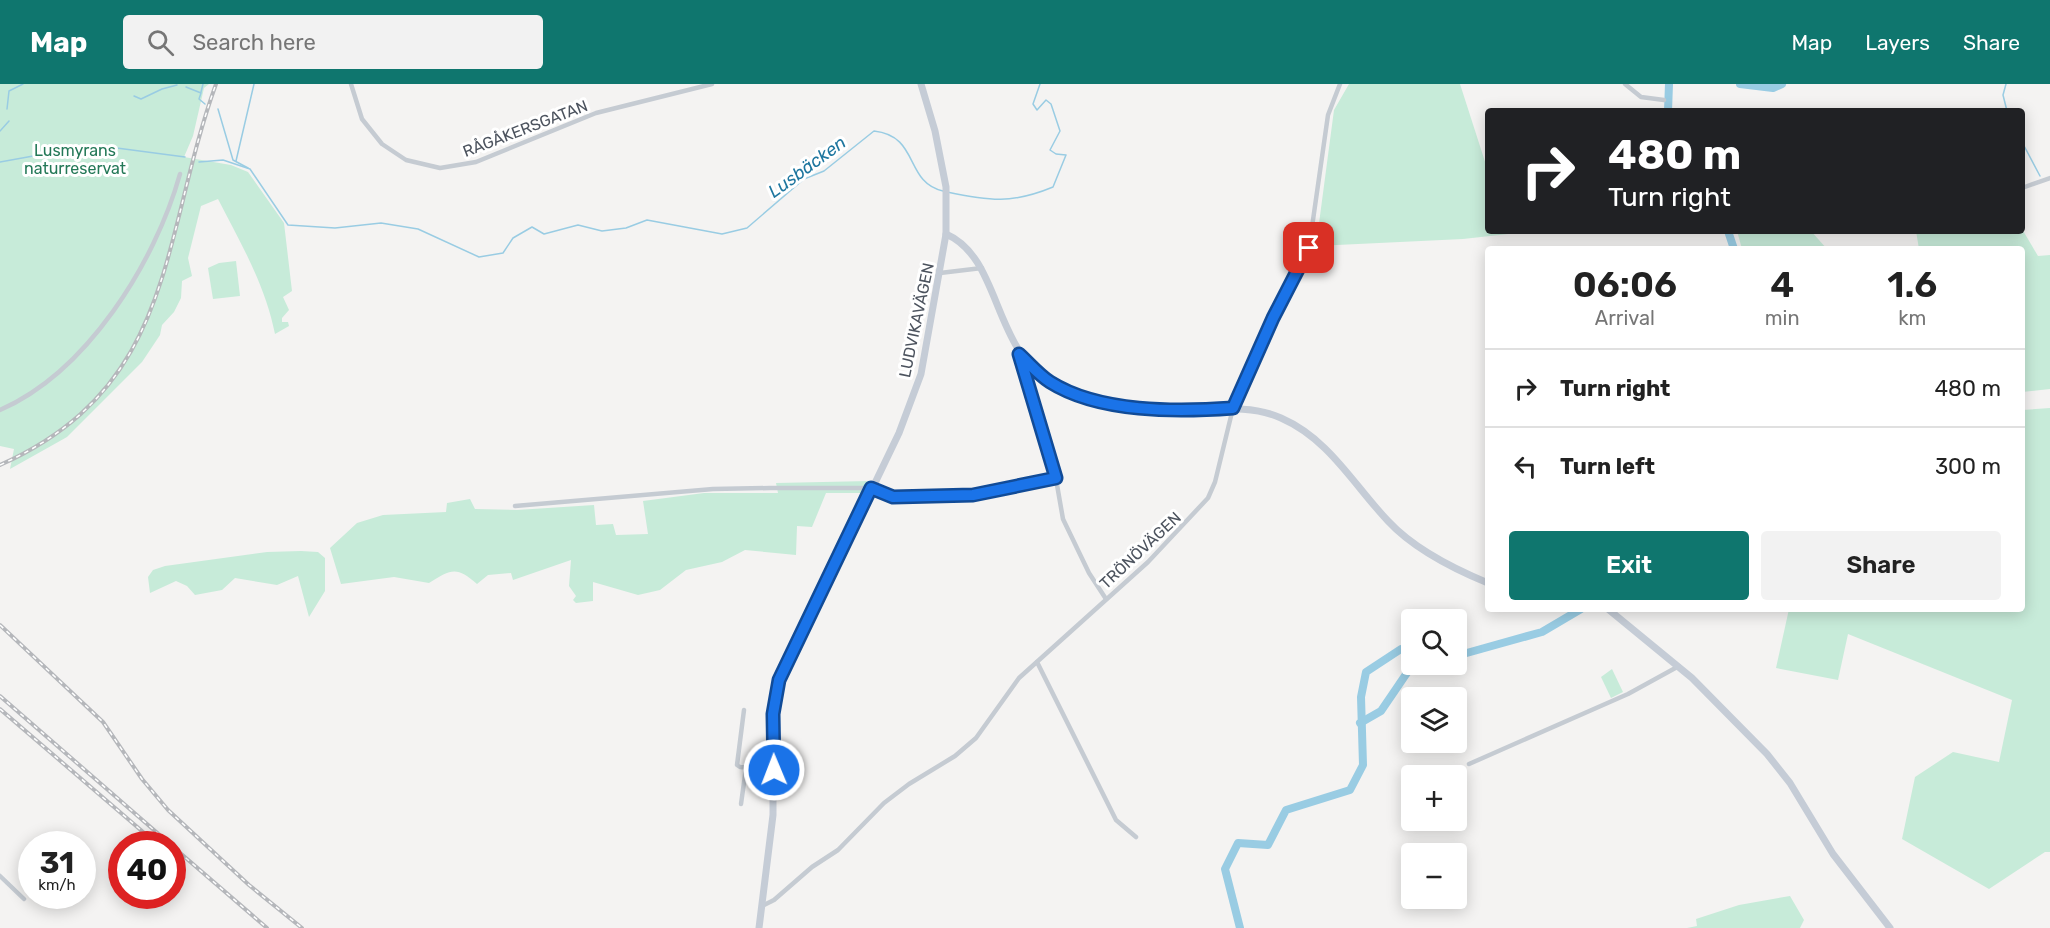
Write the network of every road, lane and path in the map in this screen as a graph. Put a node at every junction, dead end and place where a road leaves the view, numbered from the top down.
1 (351, 84) edge
2 (712, 84) edge
3 (921, 84) edge
4 (1340, 84) edge
5 (1625, 84) edge
6 (1664, 100) dead end
7 (180, 174) dead end
8 (2050, 178) edge
9 (2025, 187) edge
10 (946, 234) junction
11 (982, 268) junction
12 (940, 273) junction
13 (1019, 354) junction
14 (1233, 408) junction
15 (0, 410) edge
16 (1056, 478) junction
17 (871, 488) junction
18 (515, 506) dead end
19 (1485, 581) edge
20 (1106, 599) junction
21 (1612, 612) edge
22 (1037, 662) junction
23 (1679, 666) junction
24 (744, 710) dead end
25 (1468, 764) dead end
26 (746, 768) junction
27 (774, 770) junction
28 (741, 804) dead end
29 (1136, 837) dead end
30 (0, 876) edge
31 (18, 893) edge
32 (762, 906) junction
33 (759, 928) edge
34 (1890, 928) edge

1 - 2 street, RÅGÅKERSGATAN
3 - 10 street, LUDVIKAVÄGEN
4 - 14 street, TRÖNÖVÄGEN
5 - 6 street
7 - 15 street
8 - 9 street
10 - 11 street
10 - 12 street, LUDVIKAVÄGEN
11 - 12 street
11 - 13 street
12 - 17 street, LUDVIKAVÄGEN
13 - 14 street
13 - 16 street
14 - 19 street
14 - 20 street, TRÖNÖVÄGEN
16 - 17 street
16 - 20 street
17 - 18 street
17 - 27 street, LUDVIKAVÄGEN
20 - 22 street, TRÖNÖVÄGEN
21 - 23 street
22 - 29 street
22 - 32 street, TRÖNÖVÄGEN
23 - 25 street
23 - 34 street
24 - 26 street
26 - 27 street
26 - 28 street
27 - 32 street, LUDVIKAVÄGEN
30 - 31 street
32 - 33 street, LUDVIKAVÄGEN

